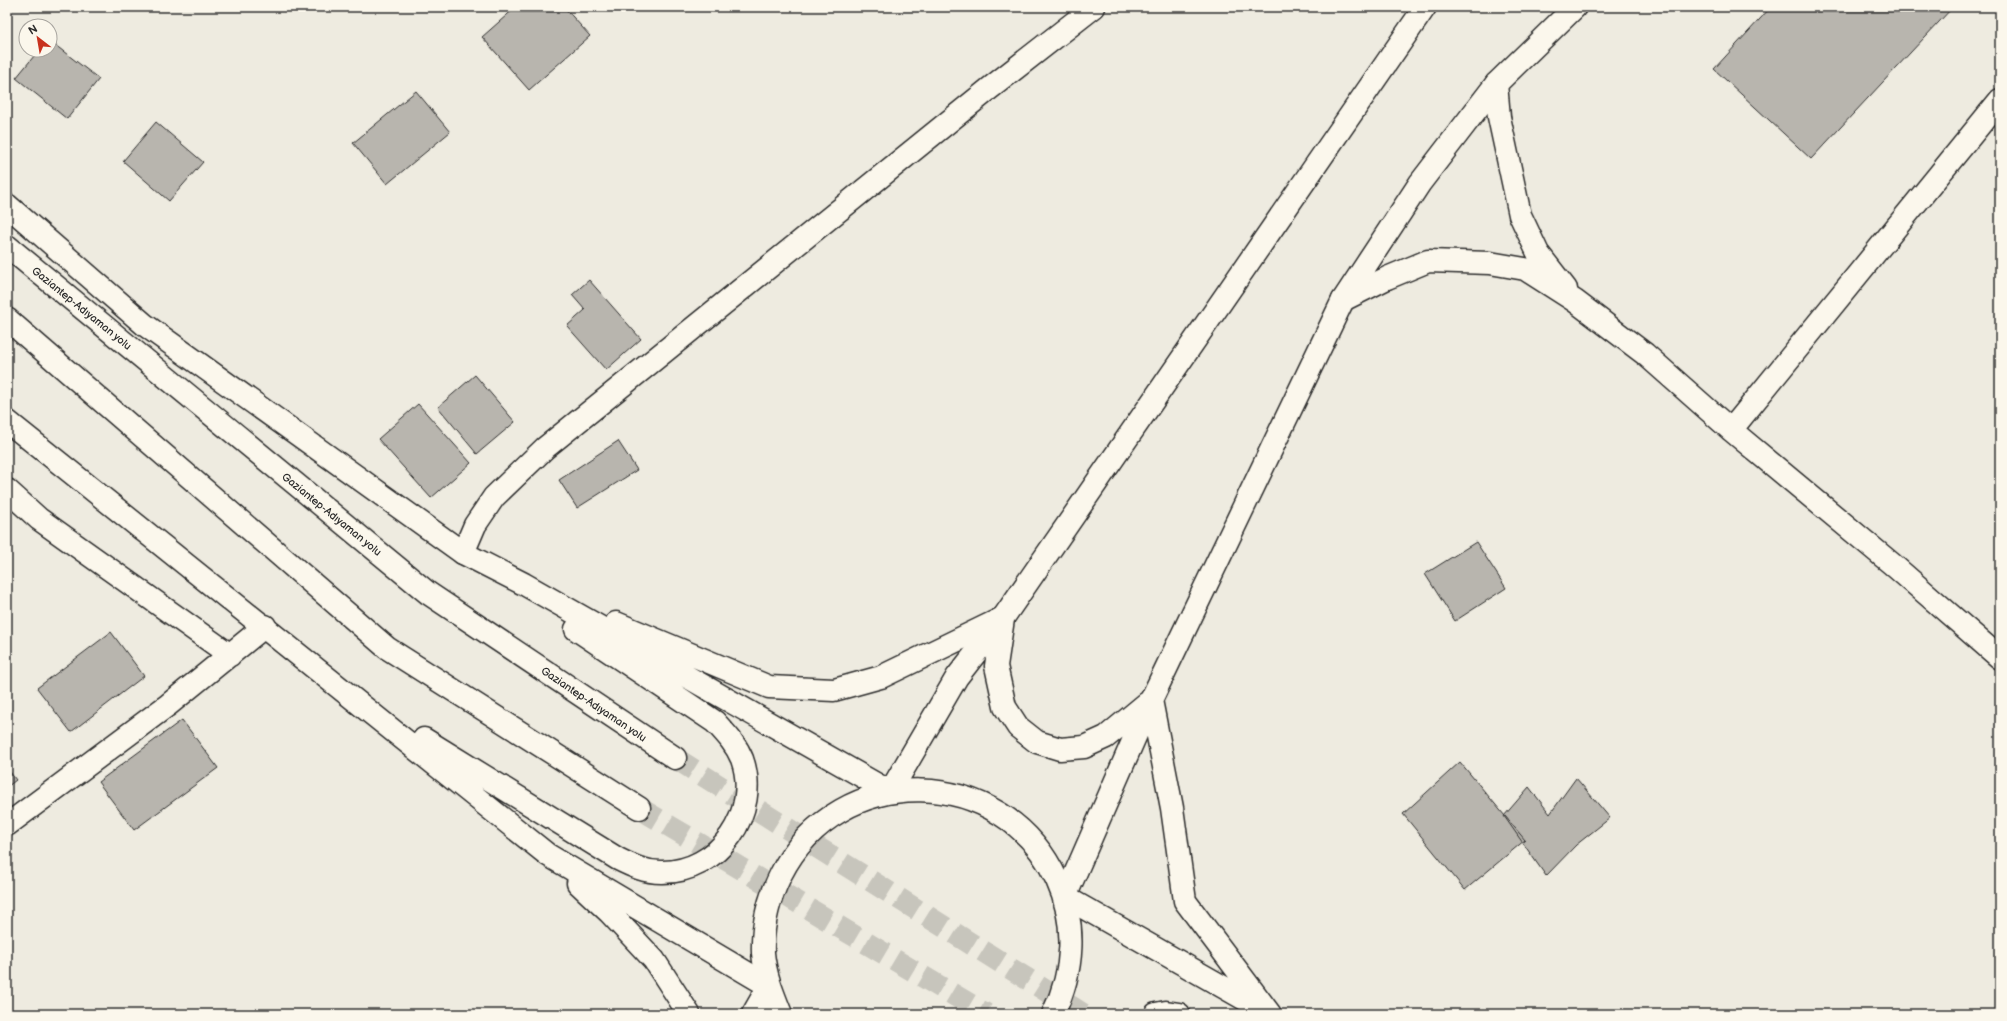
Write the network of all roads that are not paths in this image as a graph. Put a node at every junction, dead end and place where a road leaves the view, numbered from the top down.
1 (1094, 7) edge
2 (1425, 7) edge
3 (1574, 7) edge
4 (1496, 84) junction
5 (2000, 100) edge
6 (7, 205) edge
7 (7, 246) edge
8 (1343, 300) junction
9 (1575, 301) junction
10 (7, 319) edge
11 (7, 421) edge
12 (1731, 430) junction
13 (7, 490) edge
14 (463, 553) junction
15 (524, 584) junction
16 (1003, 618) junction
17 (265, 626) junction
18 (230, 655) junction
19 (2000, 658) edge
20 (343, 689) junction
21 (1151, 700) junction
22 (675, 758) tunnel mouth
23 (890, 792) junction
24 (639, 808) tunnel mouth
25 (7, 825) edge
26 (548, 855) junction
27 (1065, 897) junction
28 (769, 986) junction
29 (689, 1014) edge
30 (753, 1014) edge
31 (781, 1014) edge
32 (1053, 1014) edge
33 (1156, 1014) edge
34 (1179, 1014) edge
35 (1270, 1014) edge

1 - 14 main road
2 - 16 main road
3 - 4 main road
4 - 8 main road
4 - 9 main road
5 - 12 main road
6 - 14 main road
7 - 22 main road, Gaziantep-Adıyaman yolu
8 - 9 main road
8 - 21 main road
9 - 12 main road
10 - 24 main road
11 - 17 main road
12 - 19 main road
13 - 18 main road
14 - 15 main road
14 - 20 main road
15 - 16 main road
15 - 23 main road
16 - 21 main road
16 - 23 main road
17 - 18 main road
17 - 20 main road
18 - 25 main road
20 - 26 main road
21 - 27 main road
21 - 35 main road
23 - 27 main road
23 - 28 main road
26 - 28 main road
26 - 29 main road
27 - 32 main road
27 - 35 main road
28 - 30 main road
28 - 31 main road
33 - 34 main road

